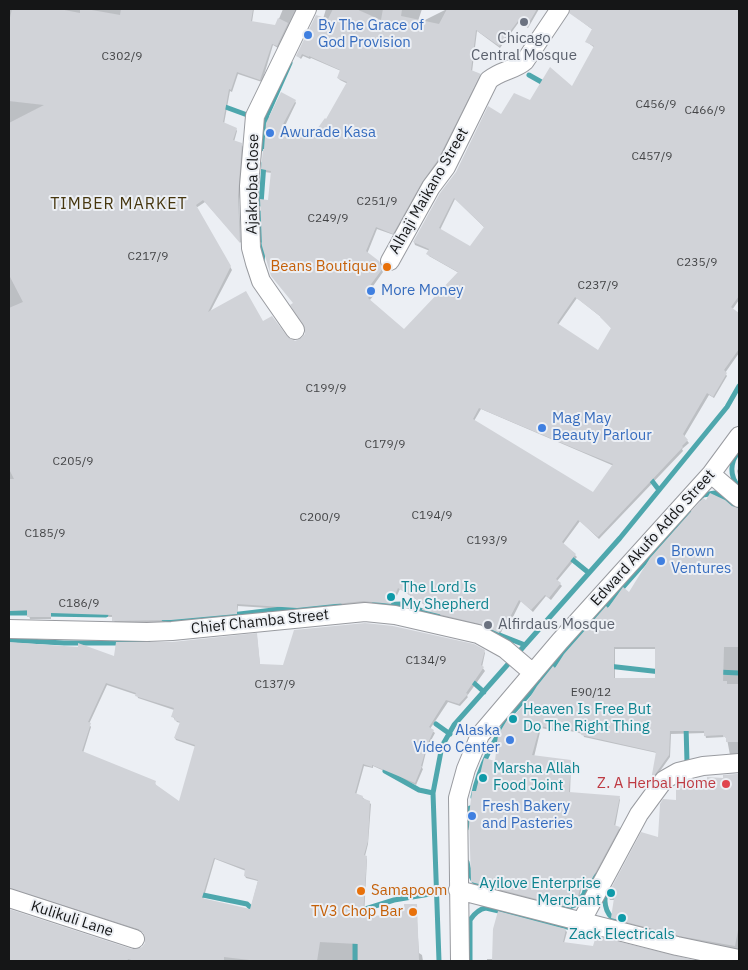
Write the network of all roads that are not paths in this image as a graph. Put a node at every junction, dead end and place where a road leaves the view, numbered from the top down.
1 (307, 9) edge
2 (560, 9) edge
3 (390, 261) dead end
4 (295, 330) dead end
5 (739, 436) edge
6 (711, 474) junction
7 (739, 498) edge
8 (9, 629) edge
9 (527, 668) junction
10 (739, 763) edge
11 (458, 890) junction
12 (9, 898) edge
13 (581, 922) junction
14 (135, 939) dead end
15 (739, 959) edge
16 (460, 961) edge

1 - 4 street, Ajakroba Close
2 - 3 street, Alhaji Maikano Street
5 - 6 street, Edward Akufo Addo Street
6 - 7 street
6 - 9 street, Edward Akufo Addo Street
8 - 9 street, Chief Chamba Street
9 - 11 street, Edward Akufo Addo Street
10 - 13 street
11 - 13 street
11 - 16 street, Edward Akufo Addo Street
12 - 14 street, Kulikuli Lane
13 - 15 street

